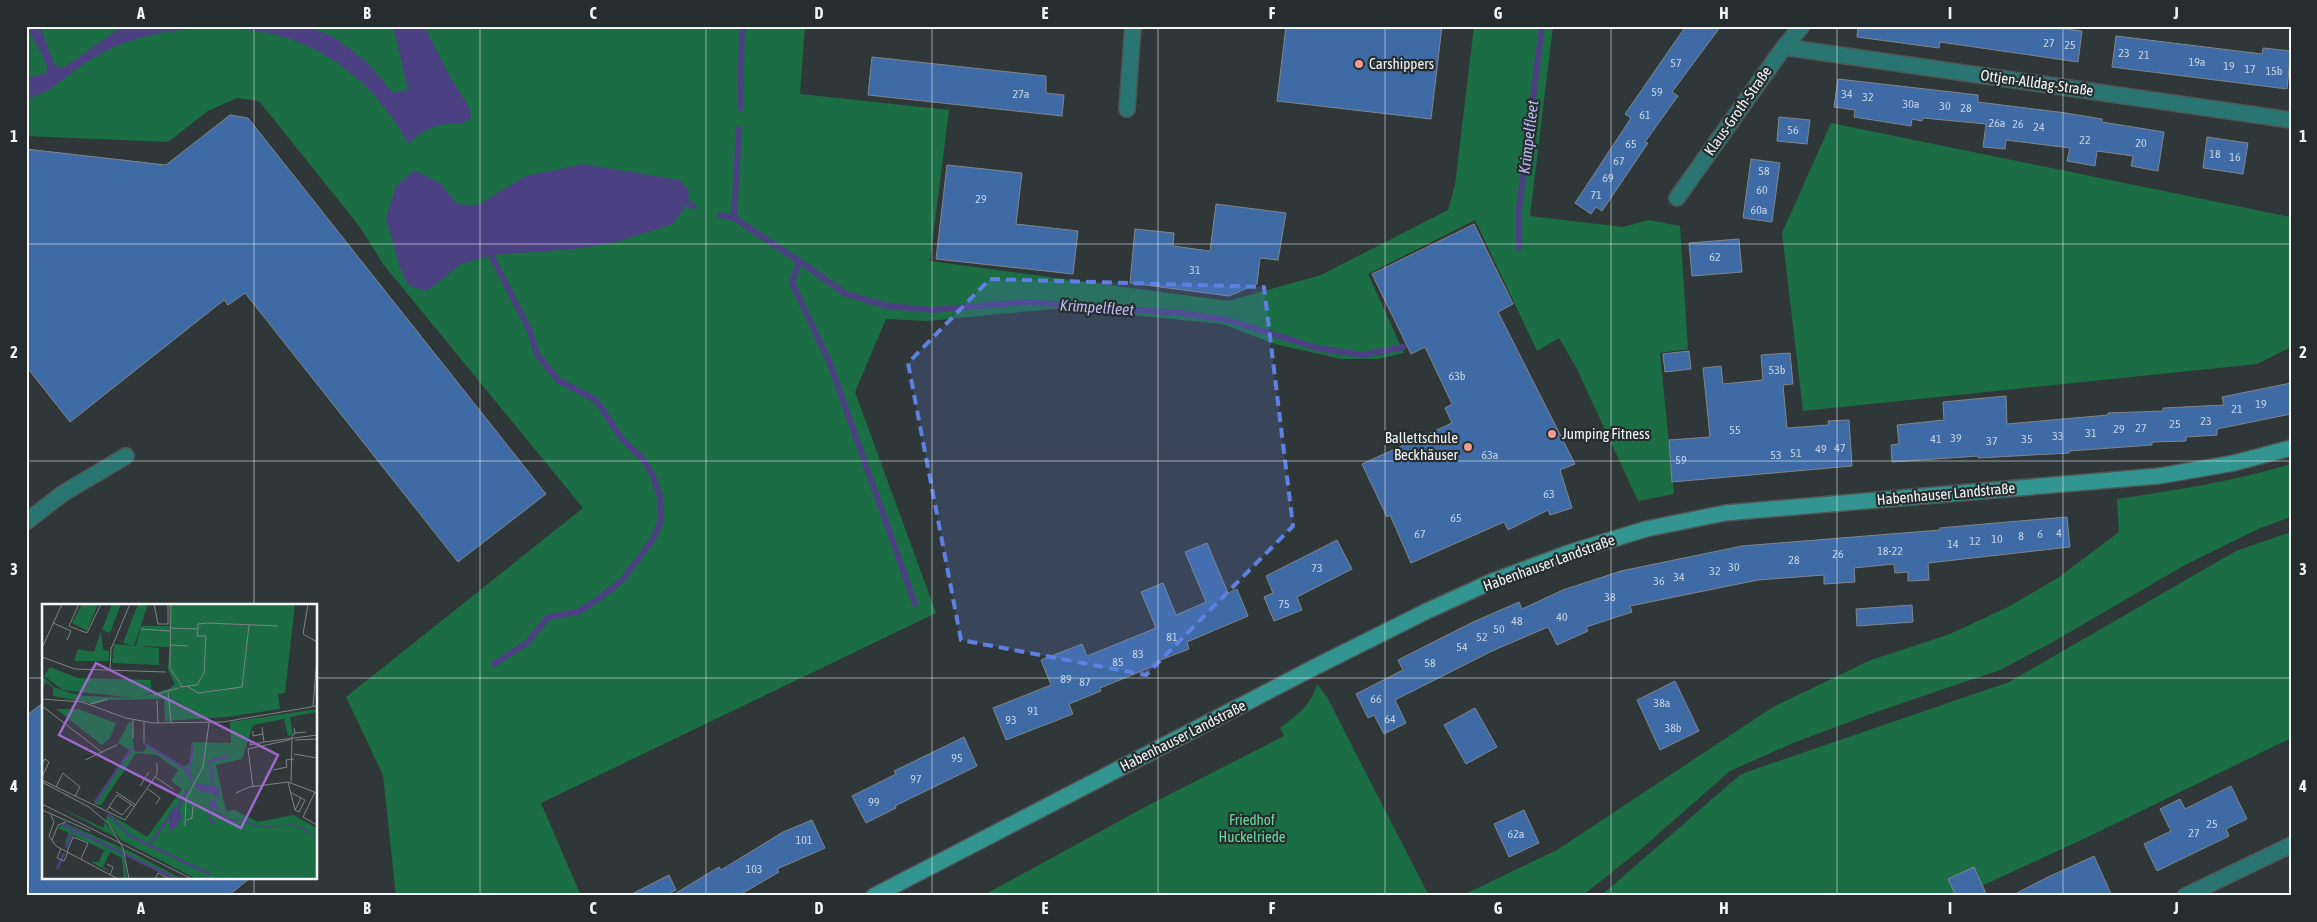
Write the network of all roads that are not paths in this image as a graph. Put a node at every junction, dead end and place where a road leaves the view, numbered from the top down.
1 (1133, 26) edge
2 (1802, 26) edge
3 (1784, 47) junction
4 (1127, 109) dead end
5 (2291, 120) edge
6 (1677, 198) dead end
7 (2291, 448) edge
8 (126, 456) dead end
9 (26, 522) edge
10 (2291, 845) edge
11 (874, 896) edge
12 (2185, 896) edge

1 - 4 street
2 - 3 street, Klaus-Groth-Straße
3 - 5 street, Ottjen-Alldag-Straße
3 - 6 street, Klaus-Groth-Straße
7 - 11 street, Habenhauser Landstraße
8 - 9 street
10 - 12 street

